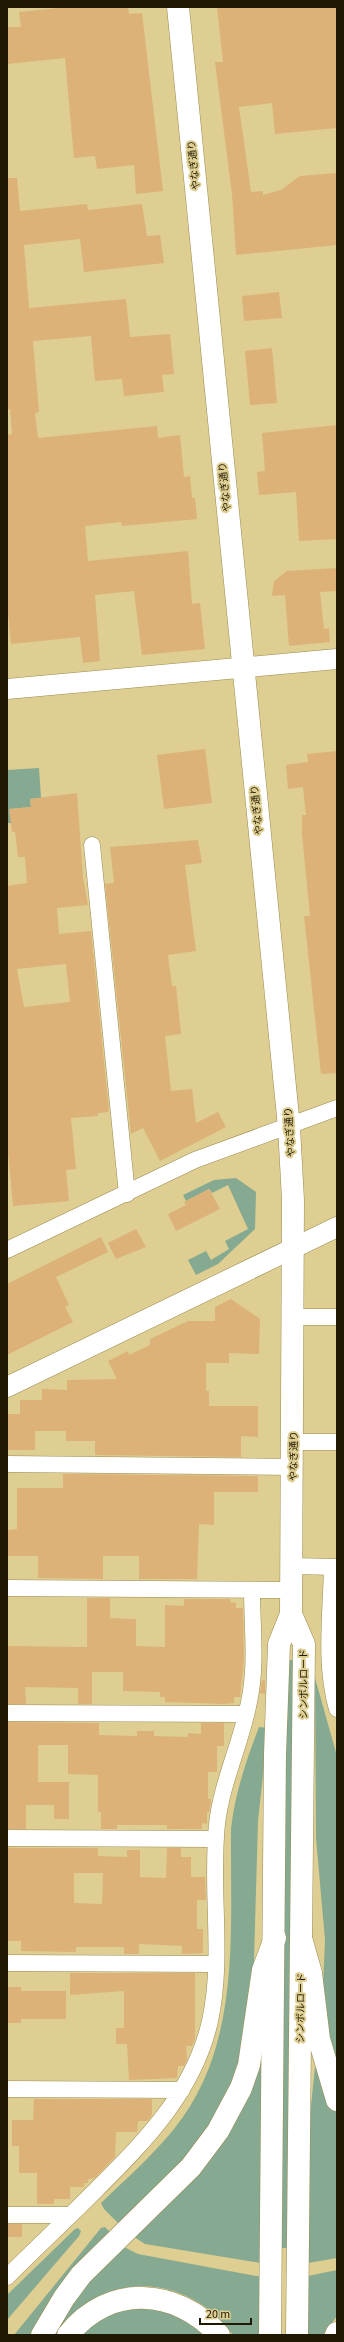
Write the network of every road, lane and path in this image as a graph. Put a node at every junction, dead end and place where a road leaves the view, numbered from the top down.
1 (178, 7) edge
2 (337, 659) edge
3 (242, 668) junction
4 (7, 689) edge
5 (92, 845) dead end
6 (337, 1108) edge
7 (289, 1127) junction
8 (127, 1194) junction
9 (337, 1227) edge
10 (293, 1248) junction
11 (7, 1250) edge
12 (294, 1317) junction
13 (337, 1317) edge
14 (7, 1387) edge
15 (293, 1442) junction
16 (337, 1442) edge
17 (7, 1464) edge
18 (292, 1467) junction
19 (292, 1566) junction
20 (334, 1567) edge
21 (7, 1588) edge
22 (252, 1590) junction
23 (292, 1590) junction
24 (291, 1614) junction
25 (335, 1693) edge
26 (337, 1710) edge
27 (7, 1713) edge
28 (246, 1714) junction
29 (7, 1838) edge
30 (216, 1839) junction
31 (275, 1938) junction
32 (301, 1938) junction
33 (7, 1963) edge
34 (215, 1964) junction
35 (7, 2089) edge
36 (182, 2090) junction
37 (337, 2100) edge
38 (7, 2215) edge
39 (70, 2215) junction
40 (7, 2277) edge
41 (42, 2335) edge
42 (68, 2335) edge
43 (219, 2335) edge
44 (270, 2335) edge
45 (297, 2335) edge

1 - 3 main road, やなぎ通り
2 - 3 street
3 - 4 street
3 - 7 main road, やなぎ通り
5 - 8 street
6 - 7 street
7 - 8 street
7 - 10 main road, やなぎ通り
8 - 11 street
9 - 10 street
10 - 12 main road, やなぎ通り
10 - 14 street
12 - 13 street
12 - 15 main road, やなぎ通り
15 - 16 street
15 - 18 main road, やなぎ通り
17 - 18 street
18 - 19 main road, やなぎ通り
19 - 20 street
19 - 23 main road, やなぎ通り
20 - 25 street
21 - 22 street
22 - 23 street
22 - 28 street
23 - 24 main road, やなぎ通り
24 - 31 main road
24 - 32 main road, シンボルロード
25 - 26 street
27 - 28 street
28 - 30 street
29 - 30 street
30 - 34 street
31 - 41 main road
31 - 44 main road
32 - 37 main road
32 - 45 main road, シンボルロード
33 - 34 street
34 - 36 street
35 - 36 street
36 - 39 street
38 - 39 street
39 - 40 street
42 - 43 main road

